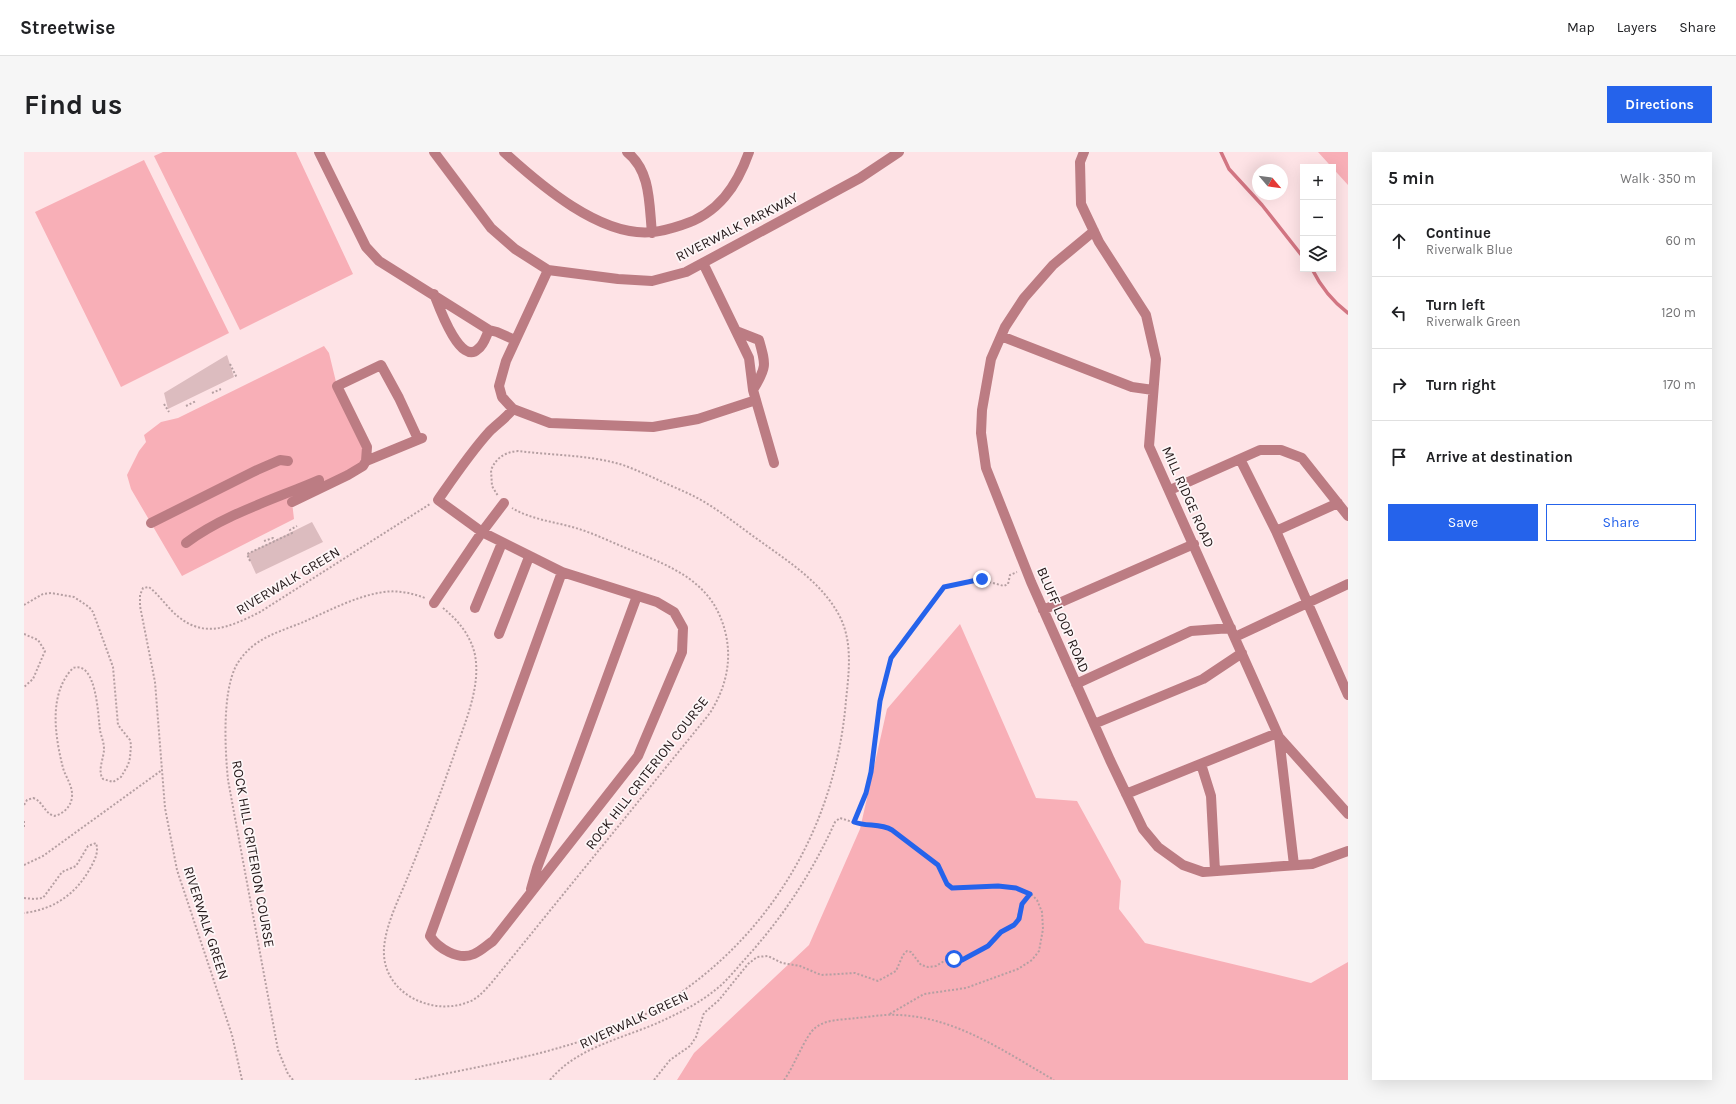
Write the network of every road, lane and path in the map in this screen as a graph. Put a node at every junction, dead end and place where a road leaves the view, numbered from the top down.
1 (319, 152) edge
2 (434, 152) edge
3 (504, 152) edge
4 (627, 152) edge
5 (749, 152) edge
6 (899, 152) edge
7 (1084, 152) edge
8 (1094, 232) junction
9 (652, 233) junction
10 (703, 263) junction
11 (548, 270) junction
12 (434, 294) junction
13 (489, 330) junction
14 (736, 331) junction
15 (1001, 336) junction
16 (515, 340) junction
17 (230, 364) dead end
18 (237, 378) dead end
19 (221, 389) dead end
20 (753, 390) junction
21 (1153, 390) junction
22 (212, 393) dead end
23 (756, 400) junction
24 (196, 401) dead end
25 (164, 404) dead end
26 (186, 406) dead end
27 (513, 409) junction
28 (169, 412) dead end
29 (1240, 459) junction
30 (288, 461) dead end
31 (366, 461) junction
32 (774, 463) dead end
33 (320, 480) junction
34 (1170, 490) junction
35 (438, 500) junction
36 (292, 502) dead end
37 (504, 502) junction
38 (1338, 503) junction
39 (1348, 516) edge
40 (151, 523) dead end
41 (297, 526) dead end
42 (482, 532) junction
43 (1276, 532) junction
44 (264, 541) dead end
45 (274, 541) junction
46 (186, 543) dead end
47 (502, 543) junction
48 (1194, 544) junction
49 (529, 556) junction
50 (250, 562) dead end
51 (1026, 569) junction
52 (562, 572) junction
53 (1348, 584) edge
54 (638, 596) junction
55 (434, 602) junction
56 (1307, 603) junction
57 (24, 605) edge
58 (475, 608) dead end
59 (1043, 610) junction
60 (1233, 633) junction
61 (24, 634) edge
62 (499, 634) dead end
63 (1242, 653) junction
64 (1344, 674) edge
65 (1076, 684) junction
66 (24, 687) edge
67 (1348, 695) edge
68 (1094, 724) junction
69 (1278, 735) junction
70 (1201, 764) junction
71 (162, 770) junction
72 (1126, 794) junction
73 (24, 805) edge
74 (1348, 814) edge
75 (24, 820) edge
76 (854, 822) junction
77 (24, 829) edge
78 (1348, 851) edge
79 (24, 865) edge
80 (1294, 865) junction
81 (1216, 871) junction
82 (530, 893) junction
83 (1030, 894) junction
84 (24, 898) edge
85 (24, 913) edge
86 (888, 1015) junction
87 (242, 1080) edge
88 (293, 1080) edge
89 (415, 1080) edge
90 (550, 1080) edge
91 (654, 1080) edge
92 (784, 1080) edge
93 (1054, 1080) edge

1 - 12 street
2 - 11 street, RIVERWALK PARKWAY
3 - 9 street
4 - 9 street
5 - 9 street
6 - 10 street, RIVERWALK PARKWAY
7 - 8 street, MILL RIDGE ROAD
8 - 15 street, BLUFF LOOP ROAD
8 - 21 street, MILL RIDGE ROAD
10 - 11 street, RIVERWALK PARKWAY
10 - 14 street
11 - 16 street
12 - 13 street
12 - 13 street
13 - 16 street
14 - 20 street
14 - 20 street
15 - 21 street
15 - 51 street, BLUFF LOOP ROAD
16 - 27 street
17 - 18 path
19 - 22 path
20 - 23 street
21 - 34 street, MILL RIDGE ROAD
23 - 27 street
23 - 32 street
24 - 26 path
25 - 28 path
27 - 35 street
29 - 34 street
29 - 38 street
29 - 43 street
30 - 40 street
31 - 31 street
31 - 33 street
33 - 36 street
33 - 46 street
34 - 48 street, MILL RIDGE ROAD
35 - 42 street
35 - 71 path, RIVERWALK GREEN
37 - 42 street
37 - 55 path, ROCK HILL CRITERION COURSE
37 - 89 path, ROCK HILL CRITERION COURSE
38 - 39 street
38 - 43 street
41 - 45 path
42 - 47 street
42 - 55 street
43 - 56 street
44 - 45 path
45 - 50 path
47 - 49 street
47 - 58 street
48 - 59 street
48 - 60 street, MILL RIDGE ROAD
49 - 52 street
49 - 62 street
51 - 59 street, BLUFF LOOP ROAD
51 - 76 path
52 - 54 street
52 - 82 street
53 - 56 street
54 - 82 street
54 - 82 street
55 - 88 path, ROCK HILL CRITERION COURSE
56 - 60 street
56 - 64 street
57 - 73 path
59 - 65 street, BLUFF LOOP ROAD
60 - 63 street, MILL RIDGE ROAD
60 - 65 street
61 - 66 path
63 - 68 street
63 - 69 street, MILL RIDGE ROAD
64 - 67 street
65 - 68 street, BLUFF LOOP ROAD
68 - 72 street, BLUFF LOOP ROAD
69 - 70 street
69 - 74 street, MILL RIDGE ROAD
69 - 80 street, MILL RIDGE ROAD
70 - 72 street
70 - 81 street
71 - 79 path
71 - 87 path, RIVERWALK GREEN
72 - 81 street, BLUFF LOOP ROAD
75 - 77 path
76 - 83 path, RIVERWALK GREEN
76 - 90 path, RIVERWALK GREEN
78 - 80 street, BLUFF LOOP ROAD
80 - 81 street, BLUFF LOOP ROAD
83 - 86 path
83 - 91 path
84 - 85 path
86 - 92 path
86 - 93 path

